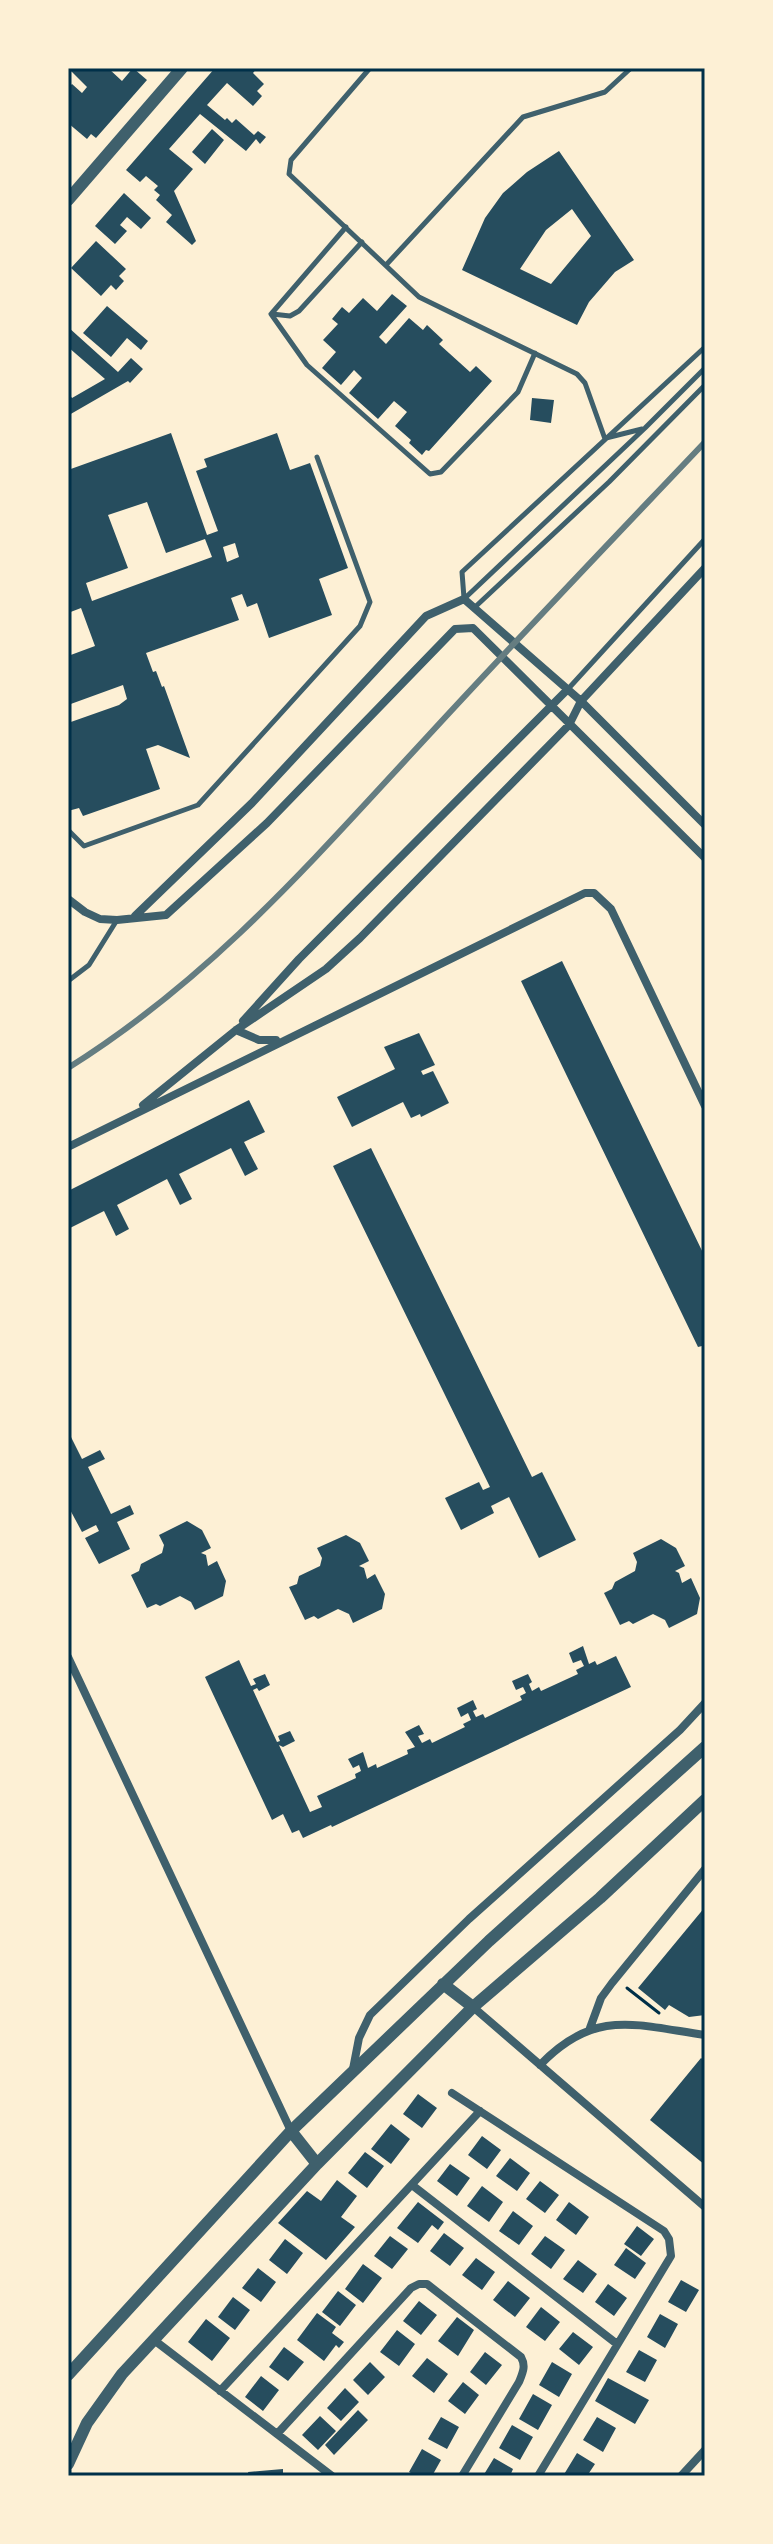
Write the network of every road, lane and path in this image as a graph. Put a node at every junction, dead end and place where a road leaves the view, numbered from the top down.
1 (370, 68) edge
2 (631, 68) edge
3 (176, 70) edge
4 (68, 200) edge
5 (346, 227) junction
6 (362, 242) junction
7 (386, 265) junction
8 (271, 314) junction
9 (705, 347) edge
10 (535, 353) junction
11 (705, 368) edge
12 (705, 385) edge
13 (645, 428) junction
14 (605, 439) junction
15 (317, 457) dead end
16 (705, 539) edge
17 (705, 568) edge
18 (464, 599) junction
19 (474, 608) junction
20 (567, 690) junction
21 (581, 701) junction
22 (551, 706) junction
23 (569, 725) junction
24 (705, 825) edge
25 (68, 830) edge
26 (705, 858) edge
27 (68, 899) edge
28 (135, 916) junction
29 (117, 920) junction
30 (68, 981) edge
31 (236, 1030) junction
32 (288, 1038) junction
33 (705, 1106) edge
34 (109, 1127) junction
35 (68, 1147) edge
36 (68, 1657) edge
37 (705, 1703) edge
38 (705, 1747) edge
39 (705, 1800) edge
40 (705, 1869) edge
41 (443, 1984) junction
42 (624, 1986) dead end
43 (473, 2007) junction
44 (664, 2016) dead end
45 (590, 2028) junction
46 (705, 2035) edge
47 (540, 2065) junction
48 (353, 2071) junction
49 (452, 2093) dead end
50 (480, 2111) junction
51 (291, 2131) junction
52 (317, 2164) junction
53 (412, 2185) junction
54 (705, 2207) edge
55 (154, 2340) junction
56 (617, 2344) junction
57 (68, 2375) edge
58 (220, 2391) junction
59 (277, 2434) junction
60 (705, 2450) edge
61 (68, 2464) edge
62 (332, 2476) edge
63 (462, 2476) edge
64 (538, 2476) edge
65 (681, 2476) edge

1 - 5 lane
2 - 7 lane
3 - 4 street
5 - 6 lane
5 - 8 lane
6 - 7 lane
6 - 8 lane
7 - 10 lane
8 - 10 lane
9 - 14 lane
10 - 14 lane
11 - 13 lane
12 - 19 lane
13 - 14 lane
13 - 18 lane
14 - 18 lane
15 - 25 lane
16 - 20 lane
17 - 21 street
18 - 19 street
18 - 28 street
19 - 20 street
20 - 21 street
20 - 22 street
21 - 23 street
21 - 24 street
22 - 23 street
22 - 28 street
22 - 31 street
23 - 26 street
23 - 31 street
27 - 29 street
28 - 29 street
29 - 30 lane
31 - 32 street
31 - 34 street
32 - 33 street
32 - 34 street
34 - 35 street
36 - 51 street
37 - 48 street
38 - 41 street
39 - 43 street
40 - 45 street
41 - 43 street
41 - 48 street
42 - 44 path
43 - 47 street
43 - 52 street
45 - 46 street
45 - 47 street
47 - 54 street
48 - 51 street
49 - 50 street
50 - 53 street
50 - 56 street
51 - 52 street
51 - 57 street
52 - 55 street
53 - 56 street
53 - 58 street
55 - 58 street
55 - 61 street
56 - 64 street
58 - 59 street
59 - 62 street
59 - 63 street
60 - 65 street

